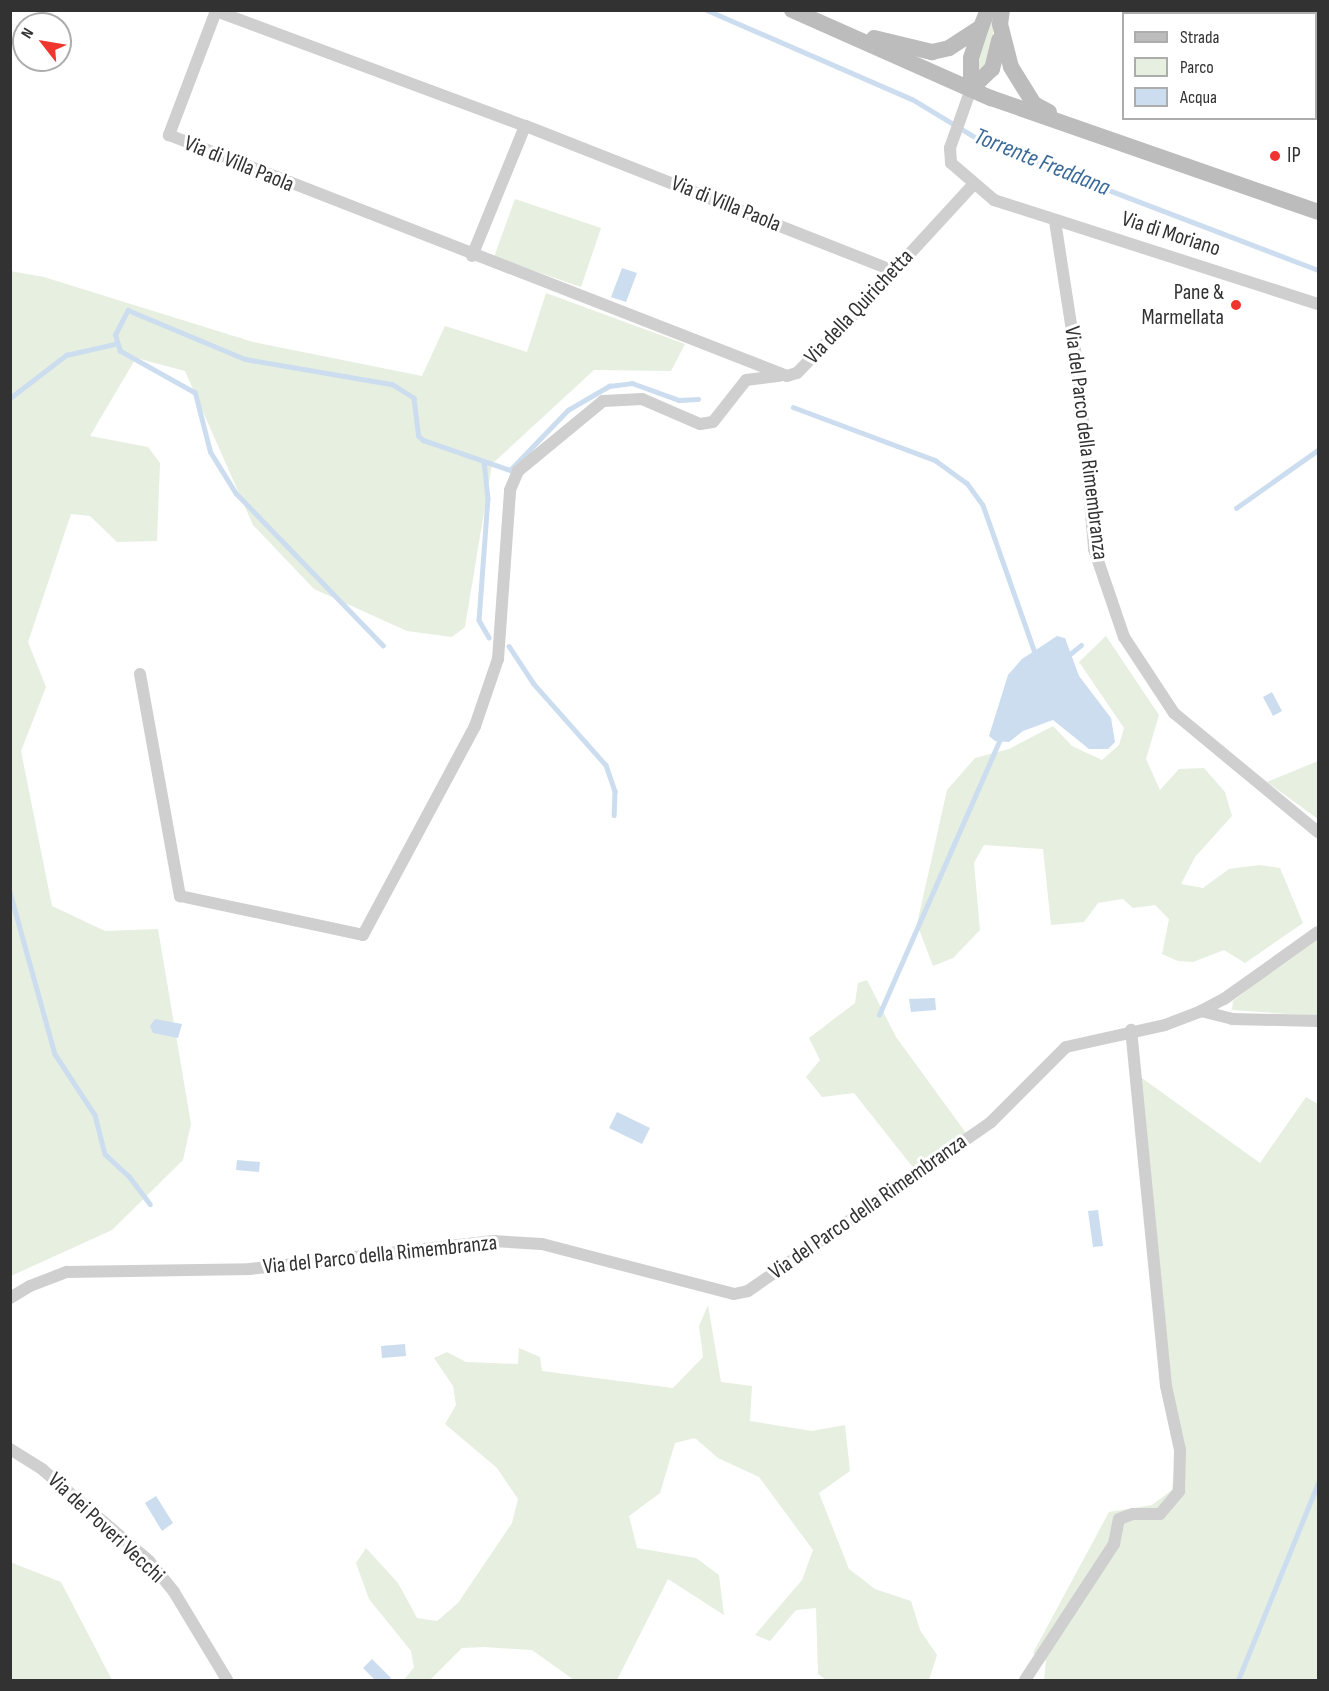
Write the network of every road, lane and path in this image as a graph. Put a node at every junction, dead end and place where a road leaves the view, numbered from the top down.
1 (792, 10) edge
2 (988, 10) edge
3 (1001, 17) edge
4 (827, 26) junction
5 (981, 27) junction
6 (971, 90) junction
7 (525, 126) junction
8 (1076, 128) junction
9 (973, 185) junction
10 (1318, 212) edge
11 (1055, 221) junction
12 (472, 256) junction
13 (894, 271) junction
14 (1318, 304) edge
15 (727, 350) joint
16 (787, 376) junction
17 (140, 674) dead end
18 (1318, 832) edge
19 (1318, 933) edge
20 (1201, 1011) junction
21 (1318, 1021) edge
22 (1131, 1029) junction
23 (10, 1298) edge
24 (10, 1449) edge
25 (227, 1680) edge
26 (1025, 1680) edge

1 - 4 main road
2 - 5 main road, Via di Moriano
3 - 6 main road
3 - 8 main road
4 - 5 main road
4 - 6 main road
5 - 6 main road, Via di Moriano
6 - 8 main road
6 - 9 street, Via di Moriano
7 - 12 street
7 - 12 street, Via di Villa Paola
7 - 13 street, Via di Villa Paola
8 - 10 main road
9 - 11 street, Via di Moriano
9 - 13 street, Via della Quirichetta
11 - 14 street, Via di Moriano
11 - 18 street, Via del Parco della Rimembranza
12 - 15 street, Via di Villa Paola
13 - 16 street, Via della Quirichetta
15 - 16 street, Via della Quirichetta
16 - 17 street
19 - 20 street, Via del Parco della Rimembranza
20 - 21 street
20 - 22 street, Via del Parco della Rimembranza
22 - 23 street, Via del Parco della Rimembranza
22 - 26 street
24 - 25 street, Via dei Poveri Vecchi

